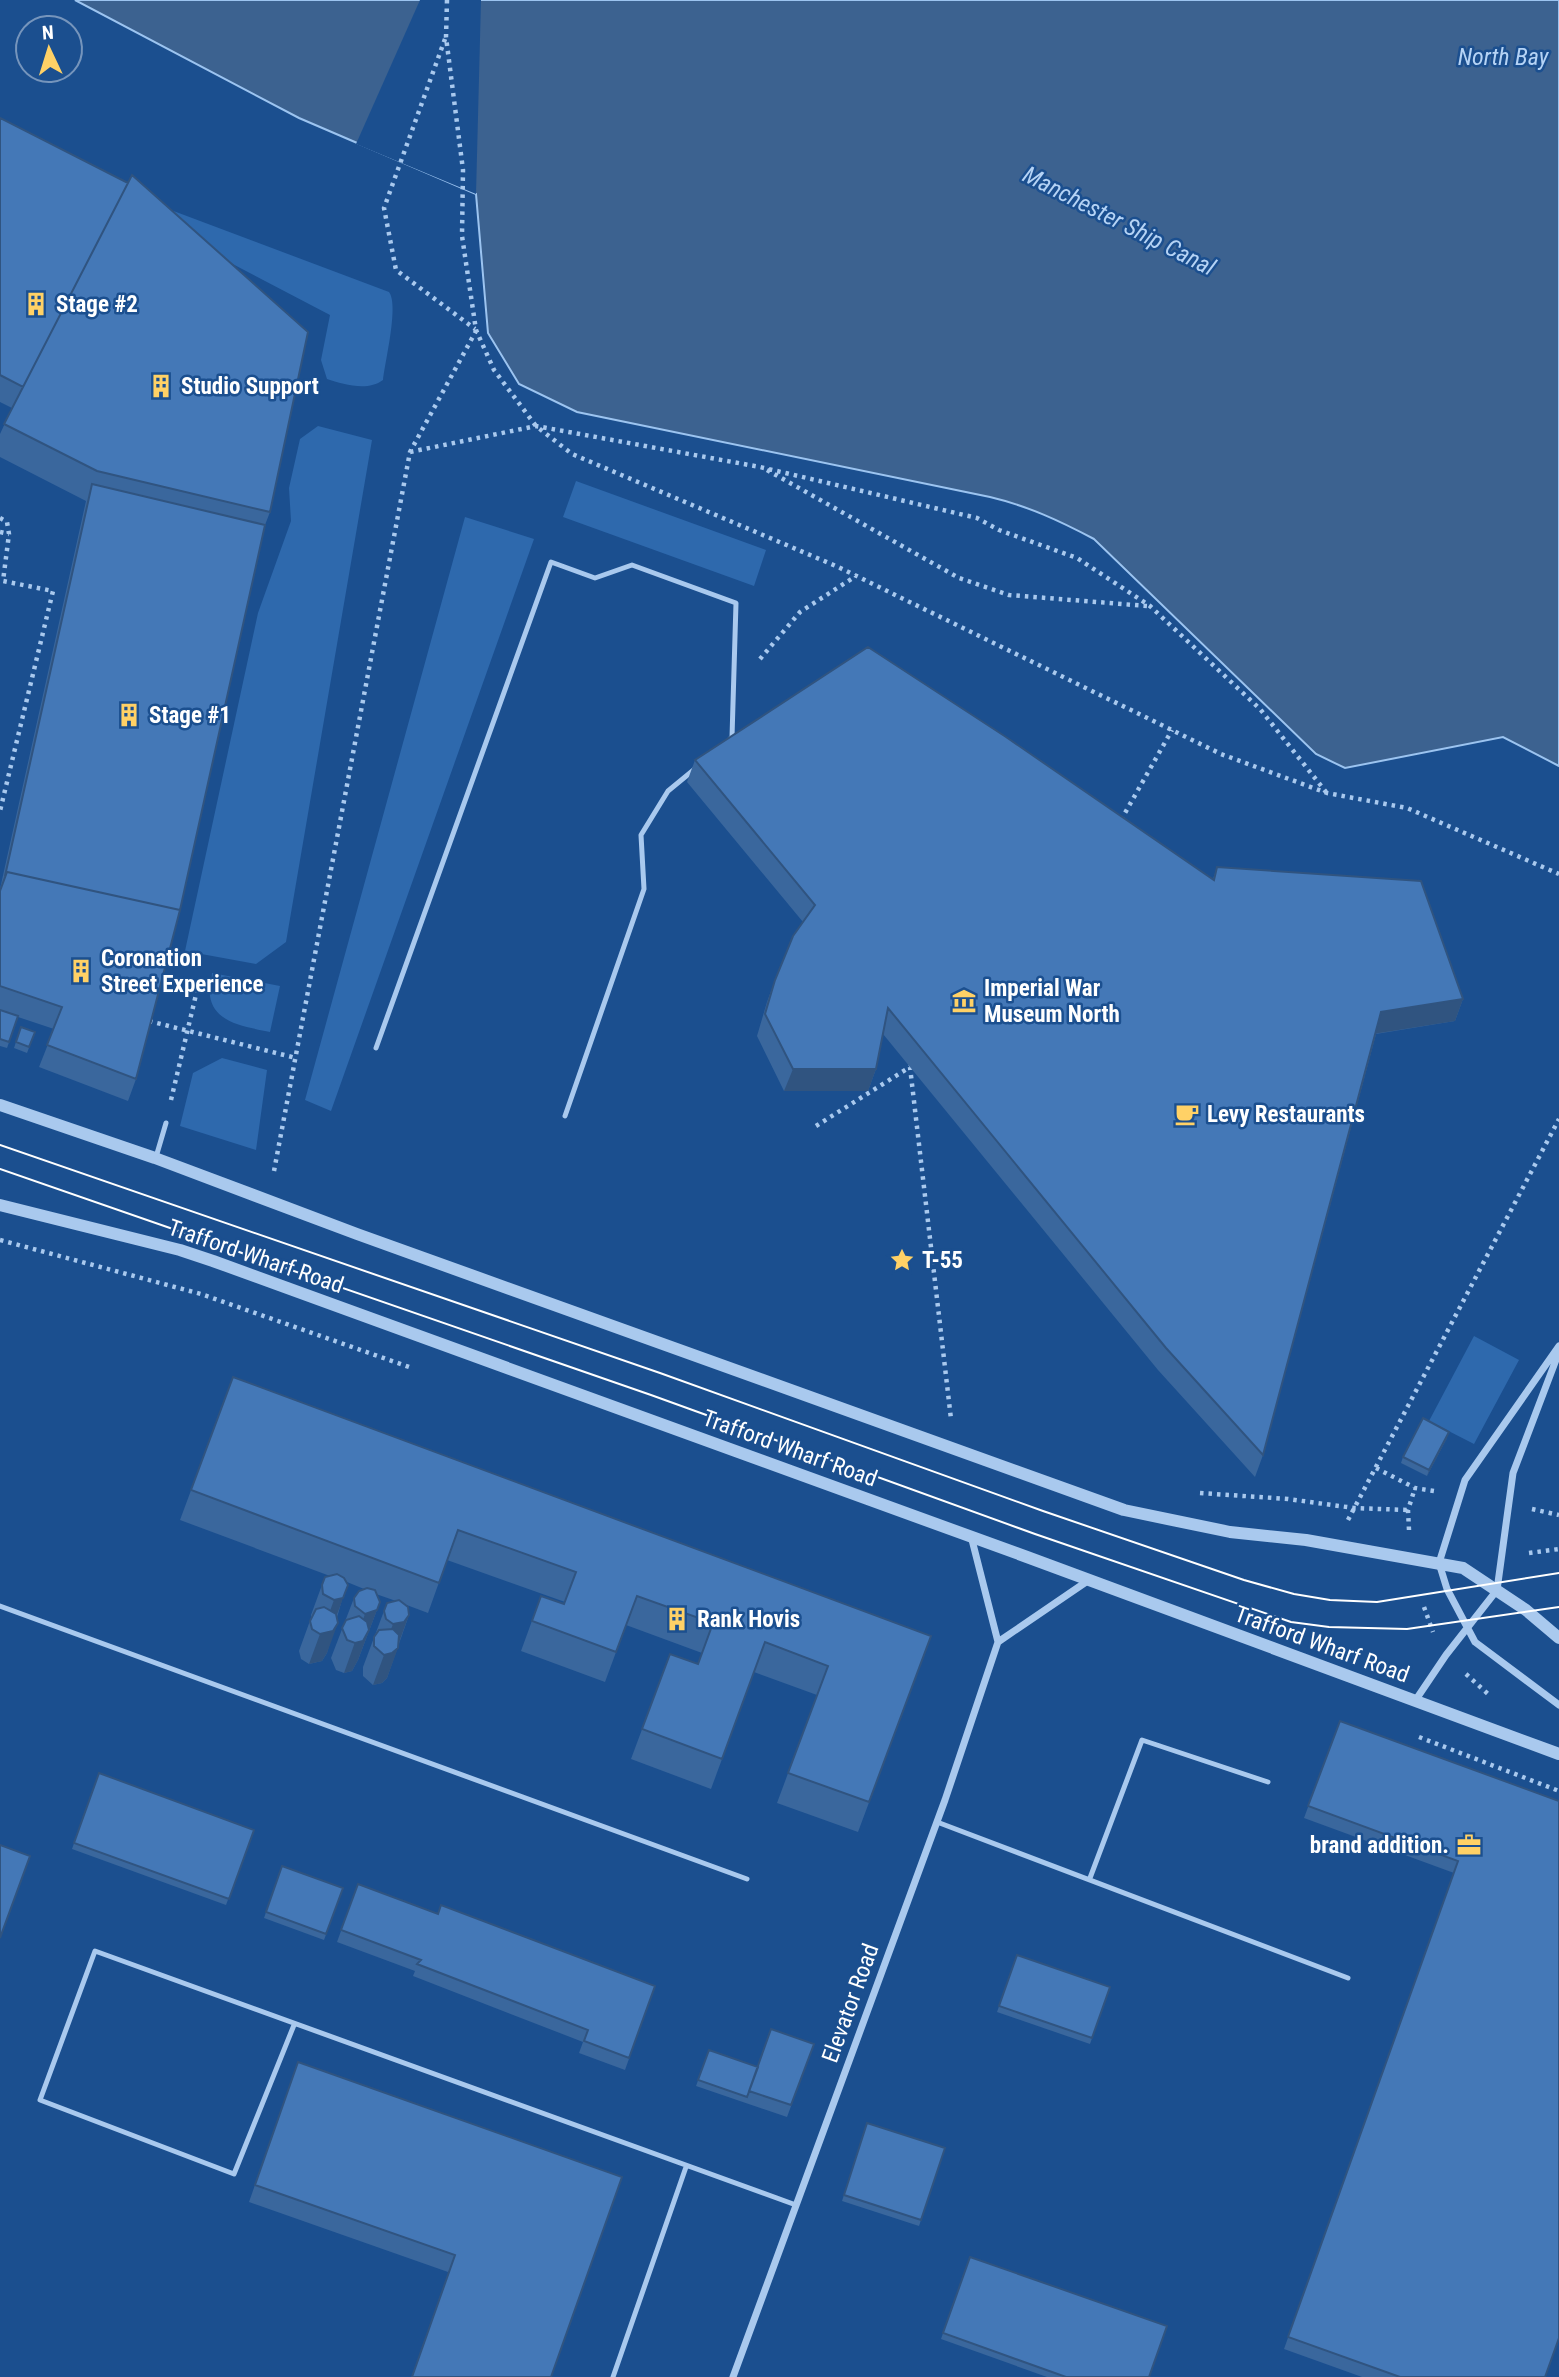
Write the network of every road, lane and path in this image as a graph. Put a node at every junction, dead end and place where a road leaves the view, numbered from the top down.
1 (447, 0) edge
2 (446, 37) junction
3 (476, 330) junction
4 (536, 426) junction
5 (410, 452) junction
6 (760, 467) junction
7 (0, 518) edge
8 (0, 532) edge
9 (9, 534) junction
10 (857, 576) junction
11 (1150, 606) junction
12 (733, 684) junction
13 (1172, 730) junction
14 (722, 746) edge
15 (700, 764) edge
16 (1327, 793) junction
17 (0, 811) edge
18 (1119, 825) edge
19 (1559, 874) edge
20 (198, 982) dead end
21 (149, 1021) edge
22 (187, 1030) junction
23 (376, 1048) dead end
24 (296, 1058) junction
25 (0, 1105) edge
26 (565, 1116) dead end
27 (1559, 1119) edge
28 (166, 1123) joint
29 (816, 1126) dead end
30 (155, 1158) junction
31 (274, 1174) dead end
32 (0, 1205) edge
33 (0, 1240) edge
34 (1559, 1346) edge
35 (1559, 1352) edge
36 (425, 1373) dead end
37 (939, 1418) dead end
38 (1376, 1468) junction
39 (1190, 1492) dead end
40 (1354, 1508) junction
41 (1344, 1527) dead end
42 (971, 1536) junction
43 (1439, 1563) junction
44 (1089, 1580) junction
45 (1497, 1590) junction
46 (0, 1606) edge
47 (1467, 1629) junction
48 (1559, 1638) edge
49 (998, 1642) junction
50 (1415, 1701) junction
51 (1559, 1705) edge
52 (1412, 1734) dead end
53 (1559, 1754) edge
54 (1268, 1782) dead end
55 (1559, 1791) edge
56 (937, 1822) junction
57 (1090, 1878) junction
58 (747, 1879) dead end
59 (1348, 1978) dead end
60 (294, 2025) junction
61 (686, 2166) junction
62 (796, 2205) junction
63 (613, 2377) edge
64 (733, 2377) edge

1 - 2 path
2 - 3 path
2 - 3 path
3 - 4 path
3 - 5 path
4 - 5 path
4 - 6 path
4 - 10 path
5 - 24 path
6 - 11 path
6 - 11 path
7 - 9 path
8 - 9 path
9 - 17 path
10 - 12 path
10 - 13 path
11 - 16 path
12 - 14 lane
12 - 23 lane
13 - 16 path
13 - 18 path
15 - 26 lane
16 - 19 path
20 - 22 path
21 - 22 path
22 - 24 path
22 - 28 path
24 - 31 path
25 - 30 street
27 - 38 path
28 - 30 lane
29 - 37 path
30 - 43 street
32 - 42 street, Trafford Wharf Road
33 - 36 path
34 - 43 street
35 - 45 street
38 - 40 path
38 - 40 path
39 - 40 path
40 - 41 path
42 - 44 street, Trafford Wharf Road
42 - 49 street
43 - 45 street
43 - 47 street
44 - 49 street
44 - 50 street, Trafford Wharf Road
45 - 47 street
45 - 48 street
46 - 58 lane
47 - 50 street
47 - 51 street
49 - 56 street, Elevator Road
50 - 53 street, Trafford Wharf Road
52 - 55 path
54 - 57 lane
56 - 57 lane
56 - 62 street, Elevator Road
57 - 59 lane
60 - 60 lane
60 - 61 lane
61 - 62 lane
61 - 63 lane
62 - 64 street, Elevator Road

